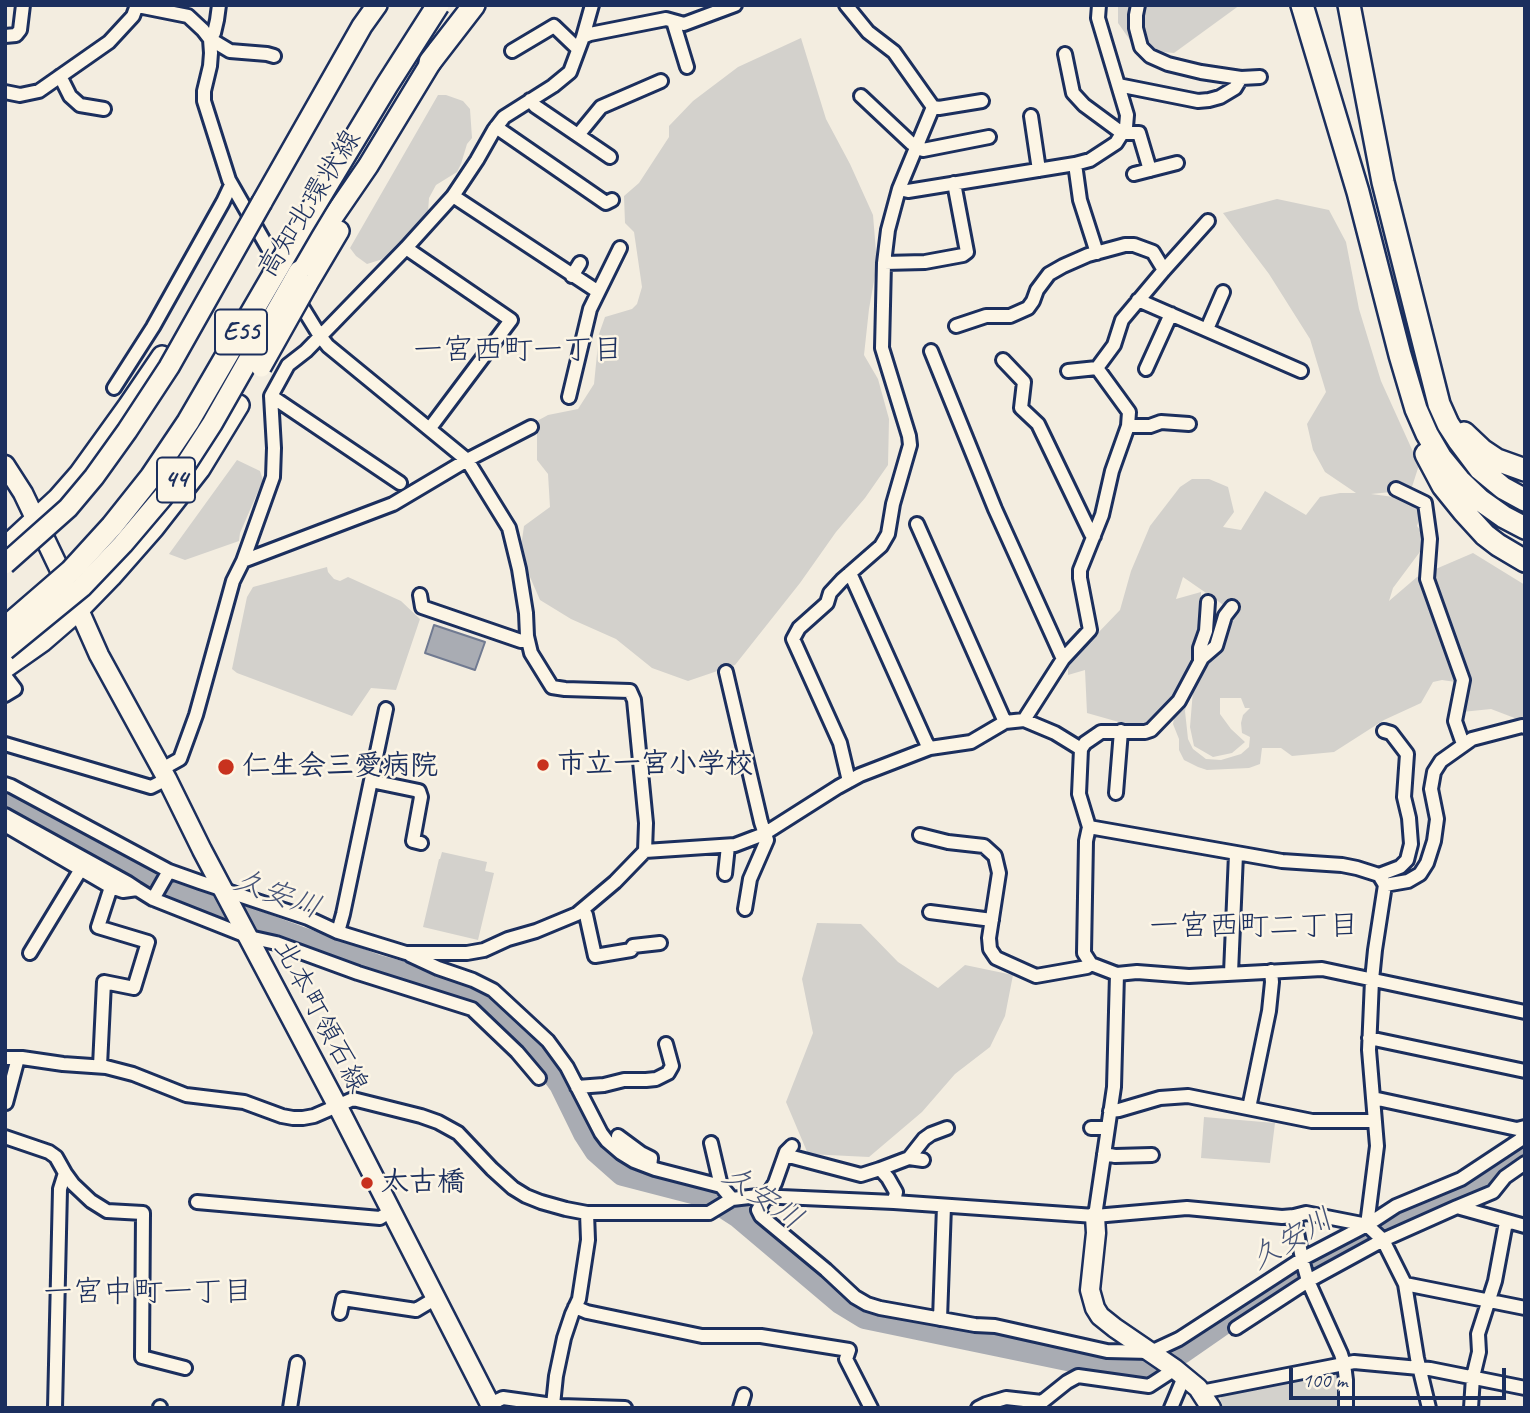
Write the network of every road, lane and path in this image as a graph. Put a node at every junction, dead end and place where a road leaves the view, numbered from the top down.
1 (23, 5) edge
2 (138, 5) edge
3 (219, 5) edge
4 (377, 5) edge
5 (438, 5) edge
6 (472, 5) edge
7 (592, 5) edge
8 (734, 5) edge
9 (846, 5) edge
10 (1099, 5) edge
11 (1138, 5) edge
12 (1302, 5) edge
13 (1349, 5) edge
14 (673, 21) junction
15 (5, 36) edge
16 (209, 39) junction
17 (581, 43) junction
18 (512, 51) dead end
19 (1065, 54) dead end
20 (274, 56) dead end
21 (430, 62) joint
22 (687, 67) dead end
23 (61, 76) junction
24 (1260, 77) dead end
25 (1241, 78) junction
26 (661, 81) dead end
27 (1118, 85) junction
28 (5, 92) edge
29 (861, 96) dead end
30 (530, 100) junction
31 (982, 101) dead end
32 (933, 107) junction
33 (104, 109) dead end
34 (1031, 116) dead end
35 (496, 128) junction
36 (1122, 133) junction
37 (578, 135) junction
38 (989, 136) dead end
39 (917, 148) junction
40 (610, 157) dead end
41 (1177, 163) dead end
42 (1075, 164) junction
43 (1039, 170) junction
44 (1150, 170) junction
45 (1134, 174) dead end
46 (954, 183) junction
47 (231, 185) junction
48 (899, 190) junction
49 (453, 196) junction
50 (257, 199) junction
51 (612, 200) dead end
52 (1208, 221) dead end
53 (406, 248) junction
54 (620, 248) dead end
55 (1097, 253) junction
56 (580, 263) dead end
57 (884, 263) junction
58 (1164, 270) junction
59 (572, 276) junction
60 (303, 278) junction
61 (597, 291) junction
62 (1223, 292) dead end
63 (1138, 300) junction
64 (1171, 314) junction
65 (956, 326) dead end
66 (1207, 329) junction
67 (320, 336) junction
68 (1424, 349) junction
69 (931, 352) dead end
70 (1400, 355) junction
71 (1003, 360) dead end
72 (1097, 368) junction
73 (1146, 369) dead end
74 (1068, 370) dead end
75 (1301, 372) dead end
76 (114, 388) dead end
77 (271, 396) junction
78 (569, 397) dead end
79 (1189, 424) dead end
80 (1128, 426) junction
81 (531, 427) dead end
82 (430, 428) junction
83 (467, 460) junction
84 (5, 465) edge
85 (1525, 470) edge
86 (400, 483) dead end
87 (1396, 489) dead end
88 (1525, 500) edge
89 (35, 520) junction
90 (917, 524) dead end
91 (1525, 528) edge
92 (1094, 536) junction
93 (5, 547) edge
94 (243, 561) junction
95 (1525, 561) edge
96 (5, 564) edge
97 (850, 573) junction
98 (420, 595) dead end
99 (1208, 602) dead end
100 (1232, 607) dead end
101 (79, 610) junction
102 (5, 628) edge
103 (528, 641) junction
104 (5, 650) edge
105 (1063, 659) junction
106 (1200, 662) junction
107 (5, 668) edge
108 (726, 672) dead end
109 (5, 676) edge
110 (5, 695) edge
111 (386, 709) dead end
112 (1024, 720) junction
113 (1005, 722) junction
114 (1525, 727) edge
115 (1121, 731) junction
116 (1384, 731) dead end
117 (5, 744) edge
118 (1463, 744) junction
119 (930, 748) junction
120 (1081, 749) junction
121 (164, 774) junction
122 (371, 780) junction
123 (849, 781) junction
124 (5, 785) edge
125 (1116, 793) dead end
126 (5, 816) edge
127 (5, 825) edge
128 (1089, 827) junction
129 (764, 834) junction
130 (920, 835) dead end
131 (421, 843) dead end
132 (728, 846) junction
133 (645, 851) junction
134 (1236, 854) junction
135 (81, 869) junction
136 (169, 871) junction
137 (725, 874) dead end
138 (1382, 880) junction
139 (111, 887) junction
140 (137, 889) junction
141 (226, 895) junction
142 (153, 898) junction
143 (746, 909) dead end
144 (583, 910) junction
145 (930, 912) dead end
146 (992, 920) junction
147 (338, 932) junction
148 (249, 937) junction
149 (660, 943) dead end
150 (30, 953) dead end
151 (406, 953) junction
152 (1091, 964) junction
153 (1271, 971) junction
154 (1231, 973) junction
155 (1117, 974) junction
156 (1372, 980) junction
157 (1525, 1012) edge
158 (1369, 1038) junction
159 (666, 1044) dead end
160 (12, 1058) edge
161 (100, 1066) junction
162 (1525, 1071) edge
163 (539, 1078) dead end
164 (577, 1087) junction
165 (1373, 1098) junction
166 (6, 1103) edge
167 (337, 1105) junction
168 (1248, 1108) junction
169 (1110, 1111) junction
170 (1376, 1121) junction
171 (1525, 1127) edge
172 (947, 1128) dead end
173 (1091, 1128) dead end
174 (1108, 1128) junction
175 (1525, 1133) edge
176 (618, 1136) dead end
177 (5, 1137) edge
178 (711, 1143) dead end
179 (1104, 1154) junction
180 (1152, 1156) dead end
181 (909, 1157) junction
182 (923, 1160) dead end
183 (1525, 1163) edge
184 (650, 1167) junction
185 (880, 1169) junction
186 (65, 1174) junction
187 (721, 1186) junction
188 (766, 1196) junction
189 (732, 1199) junction
190 (197, 1202) dead end
191 (894, 1202) junction
192 (944, 1206) junction
193 (1457, 1208) junction
194 (391, 1212) junction
195 (587, 1213) junction
196 (1096, 1216) junction
197 (1294, 1216) junction
198 (1506, 1222) junction
199 (1367, 1225) junction
200 (1525, 1226) edge
201 (1383, 1240) junction
202 (1302, 1259) junction
203 (1308, 1281) junction
204 (1405, 1284) junction
205 (436, 1298) junction
206 (1489, 1301) junction
207 (575, 1307) junction
208 (1525, 1308) edge
209 (340, 1313) dead end
210 (940, 1319) junction
211 (1236, 1328) dead end
212 (1151, 1352) junction
213 (297, 1363) dead end
214 (1344, 1364) junction
215 (185, 1368) dead end
216 (1420, 1368) junction
217 (1180, 1373) junction
218 (1473, 1377) junction
219 (1525, 1388) edge
220 (1206, 1400) edge
221 (554, 1405) junction
222 (1042, 1405) edge
223 (491, 1406) edge
224 (984, 1406) edge
225 (55, 1408) edge
226 (290, 1408) edge
227 (625, 1408) edge
228 (871, 1408) edge
229 (1171, 1408) edge
230 (1346, 1408) edge
231 (1429, 1408) edge
232 (1471, 1408) edge

1 - 15 street
2 - 16 street
2 - 23 street
3 - 16 street
4 - 50 main road, 高知北環状線 / 44
5 - 102 highway, E55, bridge
6 - 21 highway
7 - 17 street
8 - 14 street
9 - 32 street
10 - 27 street
11 - 25 street
12 - 70 highway
13 - 68 highway
14 - 17 street
14 - 22 street
16 - 20 street
16 - 47 street
17 - 18 street
17 - 30 street
19 - 36 street
21 - 60 main road, 高知北環状線 / 44
23 - 28 street
23 - 33 street
24 - 25 street
25 - 27 street
26 - 37 street
27 - 36 street
29 - 39 street
30 - 35 street
30 - 37 street
31 - 32 street
32 - 39 street
34 - 43 street
35 - 49 street
35 - 51 street
36 - 42 street
36 - 44 street
37 - 40 street
38 - 39 street
39 - 48 street
41 - 44 street
42 - 43 street
42 - 55 street
43 - 46 street
44 - 45 street
46 - 48 street
46 - 57 street
47 - 67 street
47 - 76 street
48 - 57 street
49 - 53 street
49 - 59 street
50 - 89 main road
50 - 96 main road, 高知北環状線 / 44, bridge
52 - 58 street
53 - 67 street
53 - 82 street
54 - 61 street
55 - 58 street
55 - 65 street
56 - 59 street
57 - 97 street
58 - 63 street
59 - 61 street
60 - 101 main road, bridge
60 - 104 main road, 高知北環状線 / 44, bridge
61 - 78 street
62 - 66 street
63 - 64 street
63 - 72 street
64 - 66 street
64 - 73 street
66 - 75 street
67 - 77 street
67 - 82 street
68 - 85 highway
68 - 88 highway
69 - 105 street
70 - 91 highway
70 - 95 highway
71 - 92 street
72 - 74 street
72 - 80 street
77 - 86 street
77 - 94 street
79 - 80 street
80 - 92 street
81 - 83 street
82 - 83 street
83 - 94 street
83 - 103 street
84 - 89 main road, 北本町領石線
87 - 118 street
89 - 93 main road
89 - 101 main road, 北本町領石線
90 - 113 street
92 - 105 street
94 - 121 street
97 - 119 street
97 - 123 street
98 - 103 street
99 - 106 street
100 - 106 street
101 - 107 main road
101 - 121 main road, 北本町領石線
103 - 133 street
105 - 112 street
106 - 115 street
108 - 129 street
109 - 110 street
111 - 122 street
112 - 113 street
112 - 120 street
113 - 119 street
114 - 118 street
115 - 120 street
115 - 125 street
116 - 138 street
117 - 121 street
118 - 138 street
119 - 123 street
120 - 128 street
121 - 141 main road, 北本町領石線
122 - 131 street
122 - 147 street
123 - 129 street
124 - 136 street
126 - 140 street
127 - 135 street
128 - 134 street
128 - 152 street
129 - 132 street
129 - 143 street
130 - 146 street
132 - 133 street
132 - 137 street
133 - 144 street
134 - 138 street
134 - 154 street
135 - 139 street
135 - 150 street
136 - 141 street
136 - 142 street
138 - 156 street
139 - 140 street
139 - 161 street
140 - 142 street
141 - 147 street
141 - 148 main road, 北本町領石線
142 - 148 street
144 - 149 street
144 - 151 street
145 - 146 street
146 - 152 street
147 - 151 street
148 - 163 street
148 - 167 main road, 北本町領石線
151 - 164 street
152 - 155 street
153 - 154 street
153 - 156 street
153 - 168 street
154 - 155 street
155 - 169 street
156 - 157 street
156 - 158 street
158 - 162 street
158 - 165 street
159 - 164 street
160 - 161 street
160 - 166 street
161 - 167 street
164 - 184 street
165 - 170 street
165 - 171 street
167 - 194 main road, 北本町領石線
167 - 195 street
168 - 169 street
168 - 170 street
169 - 174 street
170 - 199 street
172 - 181 street
173 - 174 street
174 - 179 street
175 - 199 street
176 - 184 street
177 - 186 street
178 - 187 street
179 - 180 street
179 - 196 street
181 - 182 street
181 - 185 street
183 - 193 street
184 - 187 street
185 - 188 street
185 - 191 street
186 - 215 street
186 - 225 street
187 - 189 street
188 - 189 street
188 - 191 street
188 - 210 street
189 - 195 street
190 - 194 street
191 - 192 street
192 - 196 street
192 - 210 street
193 - 198 street
193 - 201 street
194 - 205 main road, 北本町領石線
195 - 207 street
196 - 197 street
196 - 212 main road
197 - 199 street
197 - 202 street
198 - 200 street
198 - 206 street
199 - 201 street
199 - 202 street
201 - 203 street
201 - 204 street
202 - 203 street
202 - 212 street
203 - 211 street
203 - 214 street
204 - 206 street
204 - 216 street
205 - 209 street
205 - 223 main road, 北本町領石線
206 - 208 street
206 - 218 street
207 - 221 street
207 - 228 street
210 - 212 street
212 - 217 main road
213 - 226 street
214 - 216 street
214 - 220 street
214 - 230 street
216 - 218 street
216 - 231 street
217 - 220 main road
217 - 222 street
217 - 229 street
218 - 219 street
218 - 232 street
221 - 223 street
221 - 227 street
222 - 224 street

